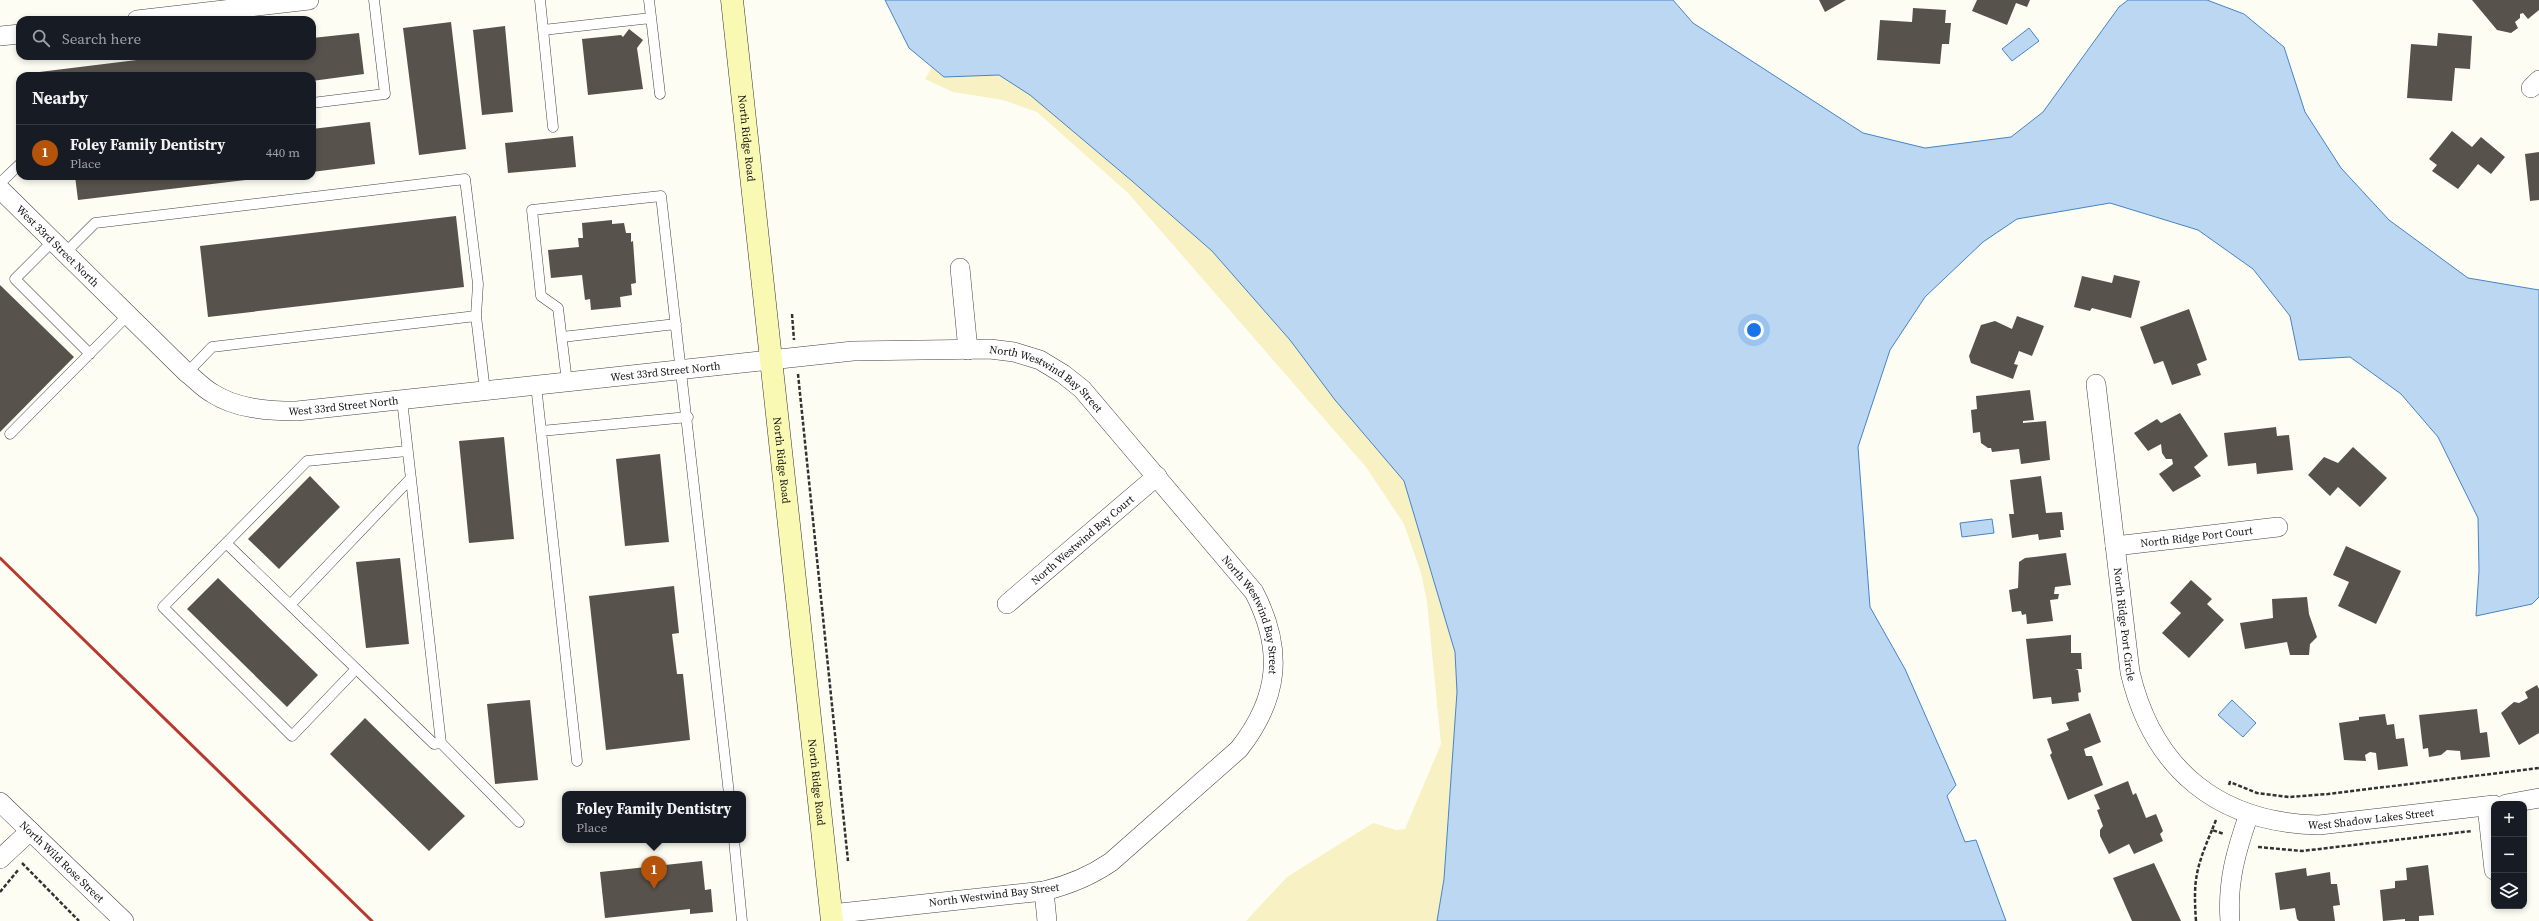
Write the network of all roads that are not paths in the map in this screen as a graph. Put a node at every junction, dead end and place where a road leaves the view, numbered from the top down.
1 (309, 0) edge
2 (374, 0) edge
3 (540, 0) edge
4 (649, 0) edge
5 (732, 0) edge
6 (171, 16) edge
7 (651, 18) junction
8 (543, 30) junction
9 (16, 34) edge
10 (0, 36) edge
11 (660, 94) dead end
12 (316, 103) edge
13 (553, 127) dead end
14 (16, 168) edge
15 (0, 183) edge
16 (0, 189) edge
17 (59, 247) junction
18 (960, 268) dead end
19 (128, 315) junction
20 (476, 316) junction
21 (676, 324) junction
22 (562, 337) junction
23 (968, 350) junction
24 (90, 354) junction
25 (771, 360) junction
26 (682, 370) junction
27 (188, 373) junction
28 (567, 382) junction
29 (2096, 384) dead end
30 (536, 385) junction
31 (485, 391) junction
32 (402, 400) junction
33 (688, 417) junction
34 (541, 431) junction
35 (10, 434) dead end
36 (408, 451) junction
37 (1157, 476) junction
38 (411, 478) junction
39 (2278, 527) dead end
40 (226, 543) junction
41 (2115, 546) junction
42 (1007, 604) dead end
43 (290, 605) junction
44 (356, 669) junction
45 (441, 743) junction
46 (577, 761) dead end
47 (729, 791) edge
48 (2539, 798) edge
49 (2522, 801) edge
50 (0, 802) edge
51 (2490, 806) edge
52 (2249, 814) junction
53 (519, 822) dead end
54 (30, 831) junction
55 (2492, 837) edge
56 (734, 843) edge
57 (4, 855) edge
58 (1044, 891) junction
59 (831, 917) edge
60 (124, 921) edge
61 (742, 921) edge
62 (1047, 921) edge
63 (2230, 921) edge

1 - 6 street
2 - 12 lane
3 - 8 lane
4 - 7 lane
5 - 25 main road, North Ridge Road
7 - 8 lane
7 - 11 lane
8 - 13 lane
9 - 10 street
14 - 15 lane
16 - 17 street, West 33rd Street North
17 - 19 street, West 33rd Street North
17 - 20 lane
17 - 24 lane
18 - 23 street
19 - 24 lane
19 - 27 street, West 33rd Street North
20 - 27 lane
20 - 31 lane
21 - 22 lane
21 - 22 lane
21 - 26 lane
22 - 28 lane
23 - 25 street, North Westwind Bay Street
23 - 37 street, North Westwind Bay Street
24 - 35 lane
25 - 26 street, West 33rd Street North
25 - 59 main road, North Ridge Road
26 - 28 street, West 33rd Street North
26 - 33 lane
27 - 32 street, West 33rd Street North
28 - 30 street, West 33rd Street North
29 - 41 street, North Ridge Port Circle
30 - 31 street, West 33rd Street North
30 - 34 lane
31 - 32 street, West 33rd Street North
32 - 36 lane
33 - 34 lane
33 - 47 lane
34 - 46 lane
36 - 38 lane
36 - 40 lane
37 - 42 street, North Westwind Bay Court
37 - 58 street, North Westwind Bay Street
38 - 43 lane
38 - 45 lane
39 - 41 street, North Ridge Port Court
40 - 43 lane
40 - 44 lane
41 - 52 street, North Ridge Port Circle
43 - 44 lane
44 - 45 lane
45 - 53 lane
48 - 49 street
50 - 54 street, North Wild Rose Street
51 - 52 street, West Shadow Lakes Street
51 - 55 street
52 - 63 street
54 - 57 street
54 - 60 street, North Wild Rose Street
56 - 61 lane
58 - 59 street, North Westwind Bay Street
58 - 62 street

